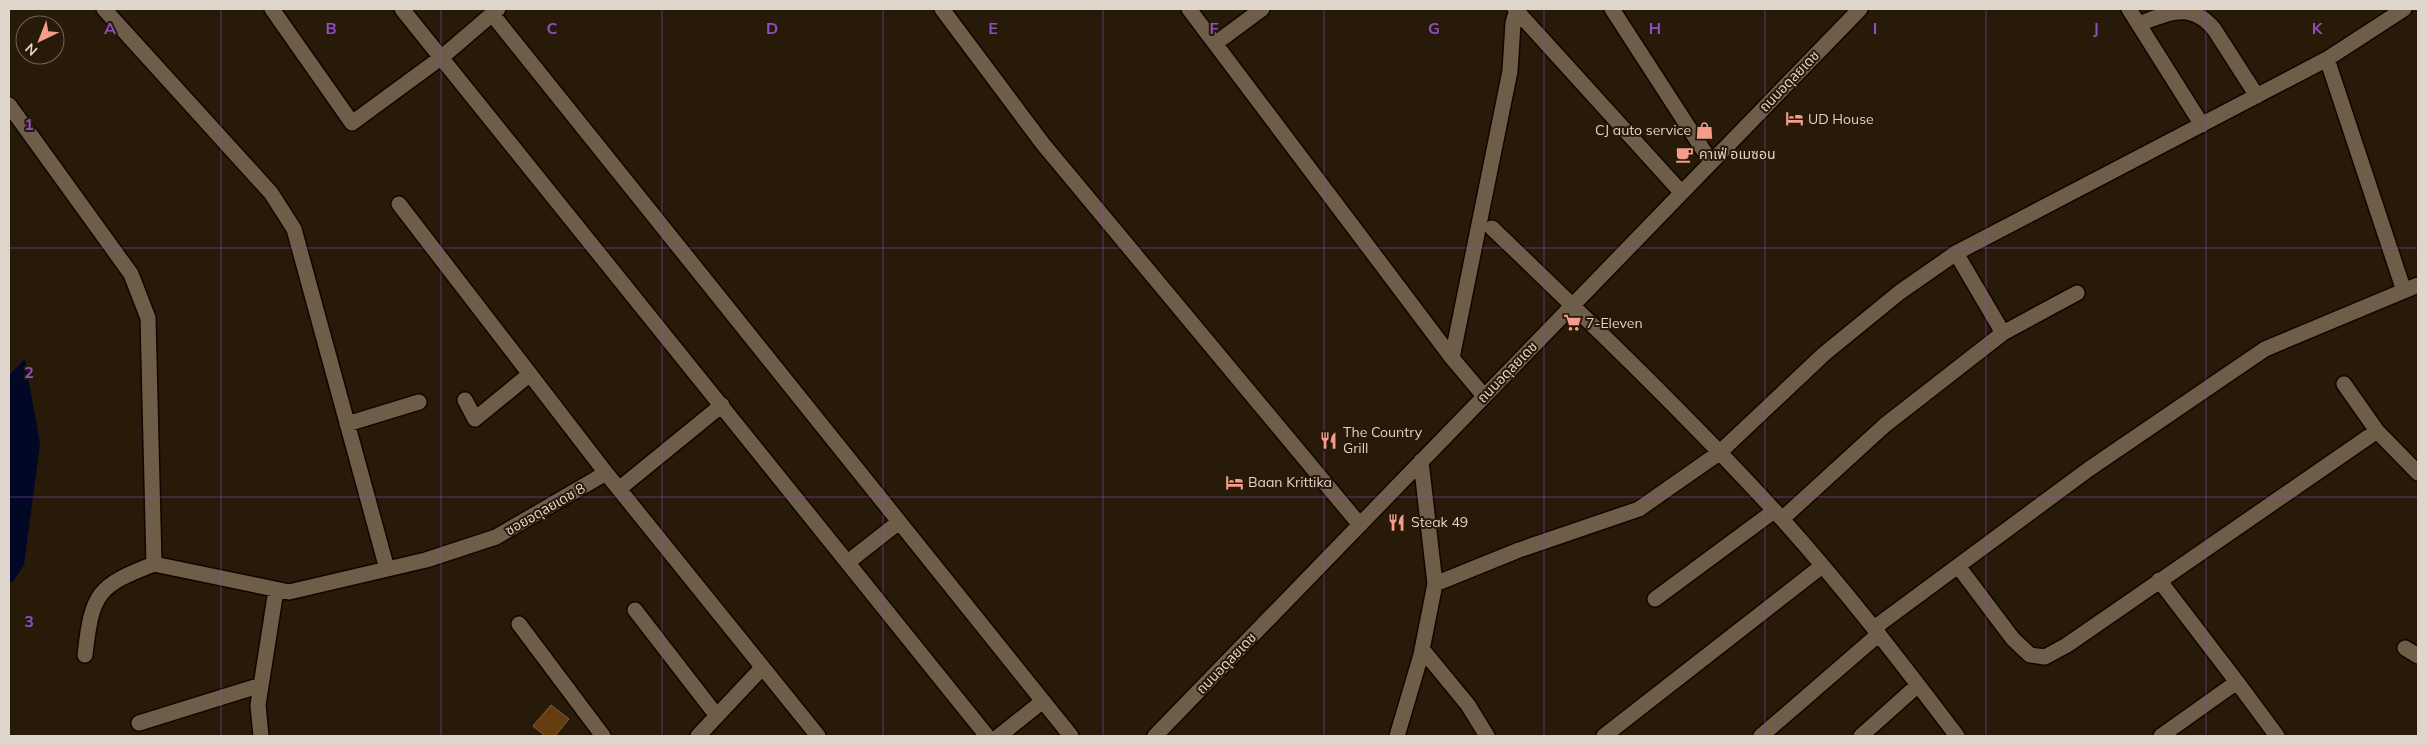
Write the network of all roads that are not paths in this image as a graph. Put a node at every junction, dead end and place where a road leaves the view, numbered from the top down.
1 (104, 9) edge
2 (272, 9) edge
3 (402, 9) edge
4 (942, 9) edge
5 (1189, 9) edge
6 (1262, 9) edge
7 (1516, 9) edge
8 (1612, 9) edge
9 (1860, 9) edge
10 (2129, 9) edge
11 (2404, 9) edge
12 (495, 11) edge
13 (2139, 24) junction
14 (1216, 43) junction
15 (442, 57) junction
16 (2327, 59) junction
17 (2257, 96) junction
18 (9, 105) edge
19 (2202, 125) junction
20 (1710, 162) junction
21 (1681, 192) junction
22 (399, 204) dead end
23 (1492, 228) dead end
24 (1956, 253) junction
25 (2411, 288) edge
26 (2077, 293) dead end
27 (1572, 305) junction
28 (2003, 333) junction
29 (1452, 358) junction
30 (530, 374) junction
31 (2344, 384) dead end
32 (1484, 396) junction
33 (465, 400) dead end
34 (419, 402) dead end
35 (722, 405) junction
36 (347, 424) junction
37 (2377, 431) junction
38 (1719, 453) junction
39 (1421, 461) junction
40 (606, 474) junction
41 (2418, 474) edge
42 (619, 489) junction
43 (1778, 515) junction
44 (899, 522) junction
45 (1360, 525) junction
46 (848, 562) junction
47 (154, 564) junction
48 (1822, 566) junction
49 (1958, 566) junction
50 (387, 569) junction
51 (2159, 580) junction
52 (1435, 584) junction
53 (276, 590) junction
54 (1654, 599) dead end
55 (635, 610) dead end
56 (520, 624) dead end
57 (1877, 631) junction
58 (2405, 648) dead end
59 (1422, 649) junction
60 (85, 655) dead end
61 (2418, 656) edge
62 (762, 668) junction
63 (2237, 682) junction
64 (262, 685) junction
65 (1918, 685) junction
66 (1043, 701) junction
67 (717, 716) junction
68 (139, 724) dead end
69 (261, 736) edge
70 (603, 736) edge
71 (698, 736) edge
72 (818, 736) edge
73 (987, 736) edge
74 (999, 736) edge
75 (1071, 736) edge
76 (1155, 736) edge
77 (1397, 736) edge
78 (1487, 736) edge
79 (1604, 736) edge
80 (1761, 736) edge
81 (1861, 736) edge
82 (1957, 736) edge
83 (2161, 736) edge
84 (2277, 736) edge

1 - 36 street
2 - 15 street
3 - 15 street
4 - 45 street
5 - 14 street
6 - 14 street
7 - 21 street
7 - 29 street
8 - 20 street
9 - 20 street, ถนนอดุลยเดช
10 - 13 street
11 - 16 street
12 - 15 street
12 - 44 street
13 - 17 street
13 - 19 street
14 - 29 street
15 - 35 street
16 - 17 street
16 - 25 street
17 - 19 street
18 - 47 street
19 - 24 street
20 - 21 street, ถนนอดุลยเดช
21 - 27 street, ถนนอดุลยเดช
22 - 30 street
23 - 27 street
24 - 28 street
24 - 38 street
25 - 49 street
26 - 28 street
27 - 32 street, ถนนอดุลยเดช
27 - 38 street
28 - 43 street
29 - 32 street
30 - 33 street
30 - 40 street
31 - 37 street
32 - 39 street, ถนนอดุลยเดช
34 - 36 street
35 - 42 street
35 - 46 street
36 - 50 street
37 - 41 street
37 - 51 street
38 - 43 street
38 - 52 street
39 - 45 street, ถนนอดุลยเดช
39 - 52 street
40 - 42 street
40 - 50 street, ซอยอดุลยเดช 8
42 - 62 street
43 - 48 street
43 - 54 street
44 - 46 street
44 - 66 street
45 - 76 street, ถนนอดุลยเดช
46 - 73 street
47 - 53 street, ซอยอดุลยเดช 8
47 - 60 street
48 - 57 street
48 - 79 street
49 - 51 street
49 - 57 street
50 - 53 street, ซอยอดุลยเดช 8
51 - 63 street
52 - 59 street
53 - 64 street
55 - 67 street
56 - 70 street
57 - 65 street
57 - 80 street
58 - 61 street
59 - 77 street
59 - 78 street
62 - 67 street
62 - 72 street
63 - 83 street
63 - 84 street
64 - 68 street
64 - 69 street
65 - 81 street
65 - 82 street
66 - 74 street
66 - 75 street
67 - 71 street

